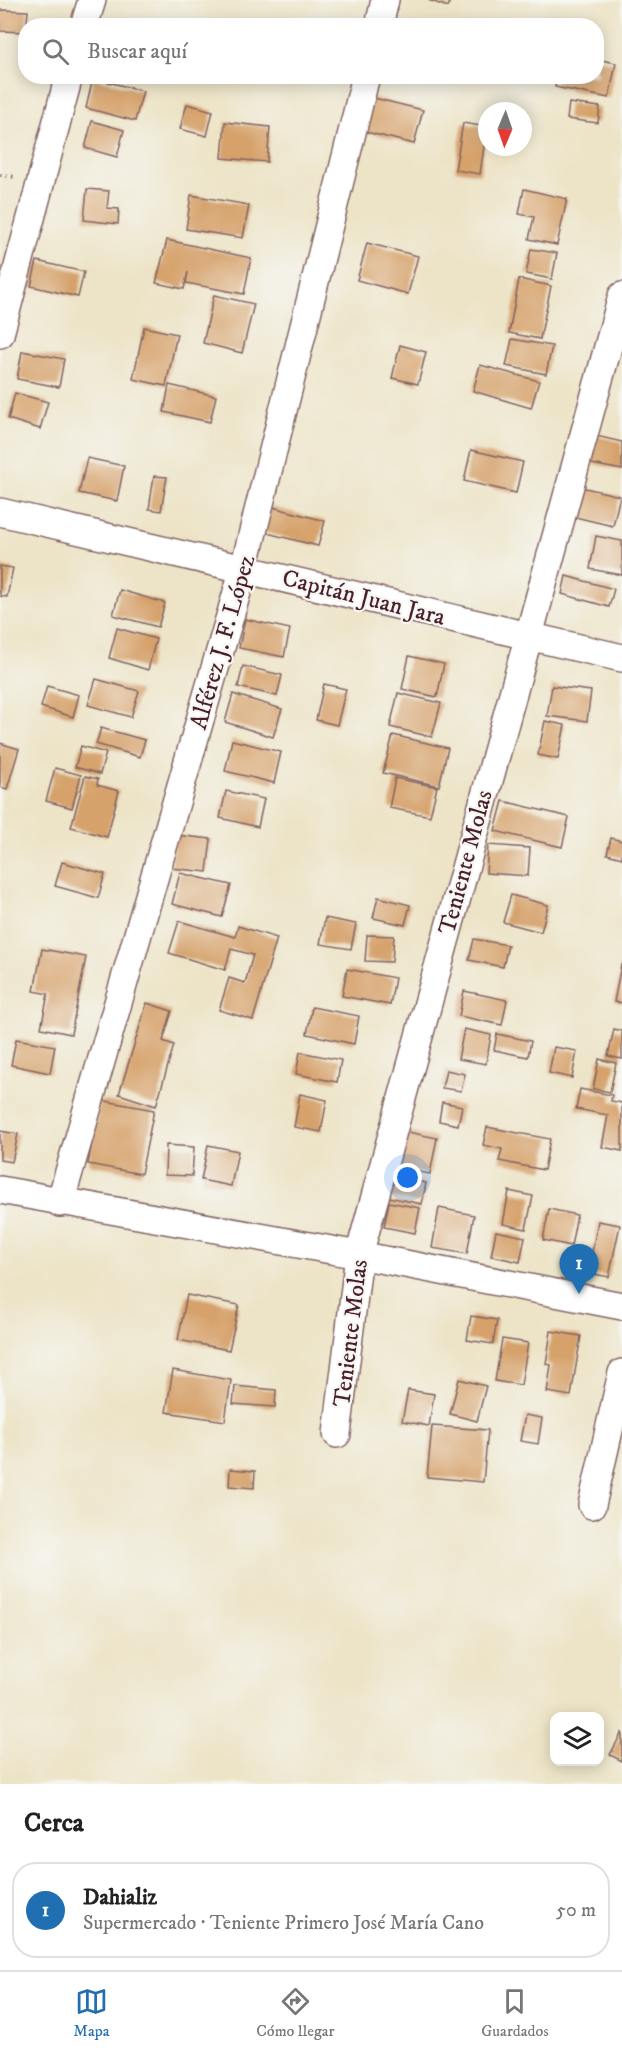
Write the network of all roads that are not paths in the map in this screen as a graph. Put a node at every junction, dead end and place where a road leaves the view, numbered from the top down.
1 (92, 0) edge
2 (385, 0) edge
3 (86, 18) edge
4 (381, 18) edge
5 (67, 84) edge
6 (364, 84) edge
7 (622, 296) edge
8 (0, 334) edge
9 (0, 512) edge
10 (244, 568) junction
11 (527, 637) junction
12 (622, 658) edge
13 (0, 1190) edge
14 (60, 1203) junction
15 (359, 1254) junction
16 (622, 1306) edge
17 (622, 1373) edge
18 (337, 1434) dead end
19 (592, 1505) dead end

1 - 3 street
2 - 4 street
5 - 8 street
6 - 10 street, Alférez J. F. López
7 - 11 street, Teniente Molas
9 - 10 street, Capitán Juan Jara
10 - 11 street, Capitán Juan Jara
10 - 14 street, Alférez J. F. López
11 - 12 street, Capitán Juan Jara
11 - 15 street, Teniente Molas
13 - 14 street
14 - 15 street
15 - 16 street
15 - 18 street, Teniente Molas
17 - 19 street

